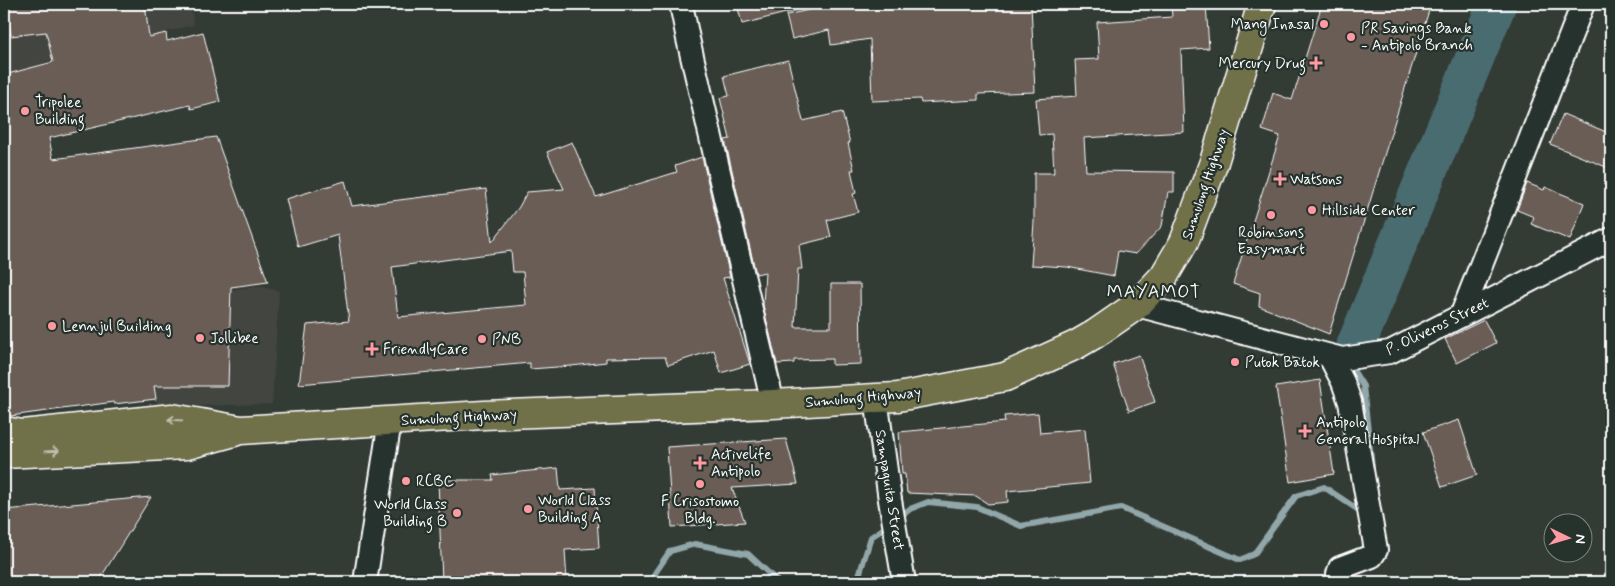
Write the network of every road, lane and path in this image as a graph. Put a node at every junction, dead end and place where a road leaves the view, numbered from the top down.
1 (681, 4) edge
2 (1262, 4) edge
3 (1583, 4) edge
4 (1611, 238) edge
5 (1136, 305) junction
6 (1462, 314) junction
7 (1336, 358) junction
8 (876, 398) junction
9 (773, 404) junction
10 (390, 421) junction
11 (241, 430) junction
12 (4, 431) edge
13 (4, 454) edge
14 (365, 582) edge
15 (904, 582) edge
16 (1338, 582) edge

1 - 9 street
2 - 5 main road, Sumulong Highway
3 - 6 street
4 - 6 street, P. Oliveros Street
5 - 7 street, P. Oliveros Street
5 - 8 main road, Sumulong Highway
6 - 7 street, P. Oliveros Street
7 - 16 street
8 - 9 main road, Sumulong Highway
8 - 15 street, Sampaguita Street
9 - 10 main road, Sumulong Highway
10 - 11 main road, Sumulong Highway
10 - 14 street
11 -> 12 main road, Sumulong Highway
13 -> 11 main road, Sumulong Highway

